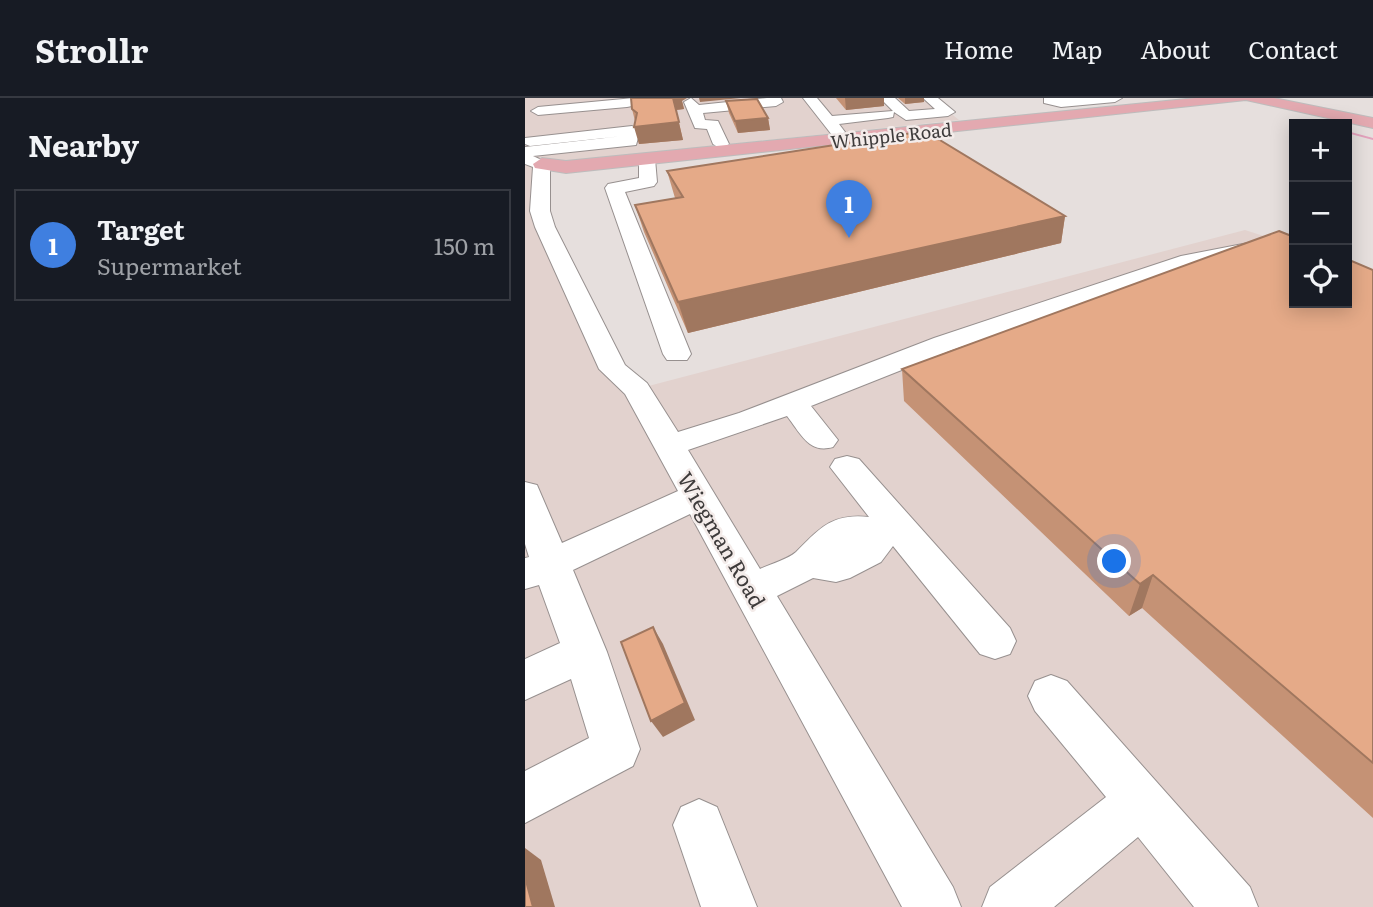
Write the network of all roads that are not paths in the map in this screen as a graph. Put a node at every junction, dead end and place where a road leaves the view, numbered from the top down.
1 (774, 98) edge
2 (810, 98) edge
3 (887, 98) edge
4 (930, 98) edge
5 (949, 98) edge
6 (1189, 98) edge
7 (1252, 98) edge
8 (1234, 99) edge
9 (1121, 100) edge
10 (627, 101) edge
11 (1078, 103) edge
12 (541, 105) edge
13 (1042, 105) edge
14 (694, 109) edge
15 (782, 112) dead end
16 (888, 114) dead end
17 (936, 118) junction
18 (1324, 119) edge
19 (1373, 122) edge
20 (975, 123) junction
21 (1352, 125) edge
22 (833, 127) junction
23 (1373, 129) edge
24 (721, 144) junction
25 (529, 156) edge
26 (647, 159) junction
27 (535, 229) edge
28 (1289, 251) edge
29 (677, 354) dead end
30 (793, 403) junction
31 (822, 440) dead end
32 (670, 445) junction
33 (847, 467) dead end
34 (525, 494) edge
35 (698, 496) junction
36 (890, 529) junction
37 (538, 569) edge
38 (752, 590) junction
39 (995, 641) dead end
40 (585, 652) junction
41 (525, 680) edge
42 (1051, 696) dead end
43 (525, 798) edge
44 (1142, 802) junction
45 (699, 825) dead end
46 (729, 907) edge
47 (933, 907) edge
48 (1010, 907) edge
49 (1230, 907) edge

1 - 14 street
2 - 22 street
3 - 17 street
4 - 17 street
5 - 20 street
6 - 9 main road, Whipple Road
7 - 19 main road
8 - 18 main road, Whipple Road
8 - 20 main road, Whipple Road
9 - 11 main road, Whipple Road
10 - 12 street
11 - 13 main road, Whipple Road
12 - 25 street, Wiegman Road
13 - 20 main road, Whipple Road
14 - 15 street
14 - 24 street
16 - 22 street
17 - 20 main road, Whipple Road
17 - 22 main road, Whipple Road
20 - 26 main road, Whipple Road
21 - 23 main road, Whipple Road
22 - 24 main road, Whipple Road
24 - 25 main road, Whipple Road
25 - 25 street
25 - 26 main road, Whipple Road
25 - 27 street, Wiegman Road
26 - 29 street
27 - 32 street, Wiegman Road
28 - 30 street
30 - 31 street
30 - 32 street
32 - 35 street, Wiegman Road
33 - 36 street
34 - 37 street
35 - 37 street
35 - 38 street, Wiegman Road
36 - 38 street
36 - 39 street
37 - 40 street
38 - 47 street, Wiegman Road
40 - 41 street
40 - 43 street
42 - 44 street
44 - 48 street
44 - 49 street
45 - 46 street

